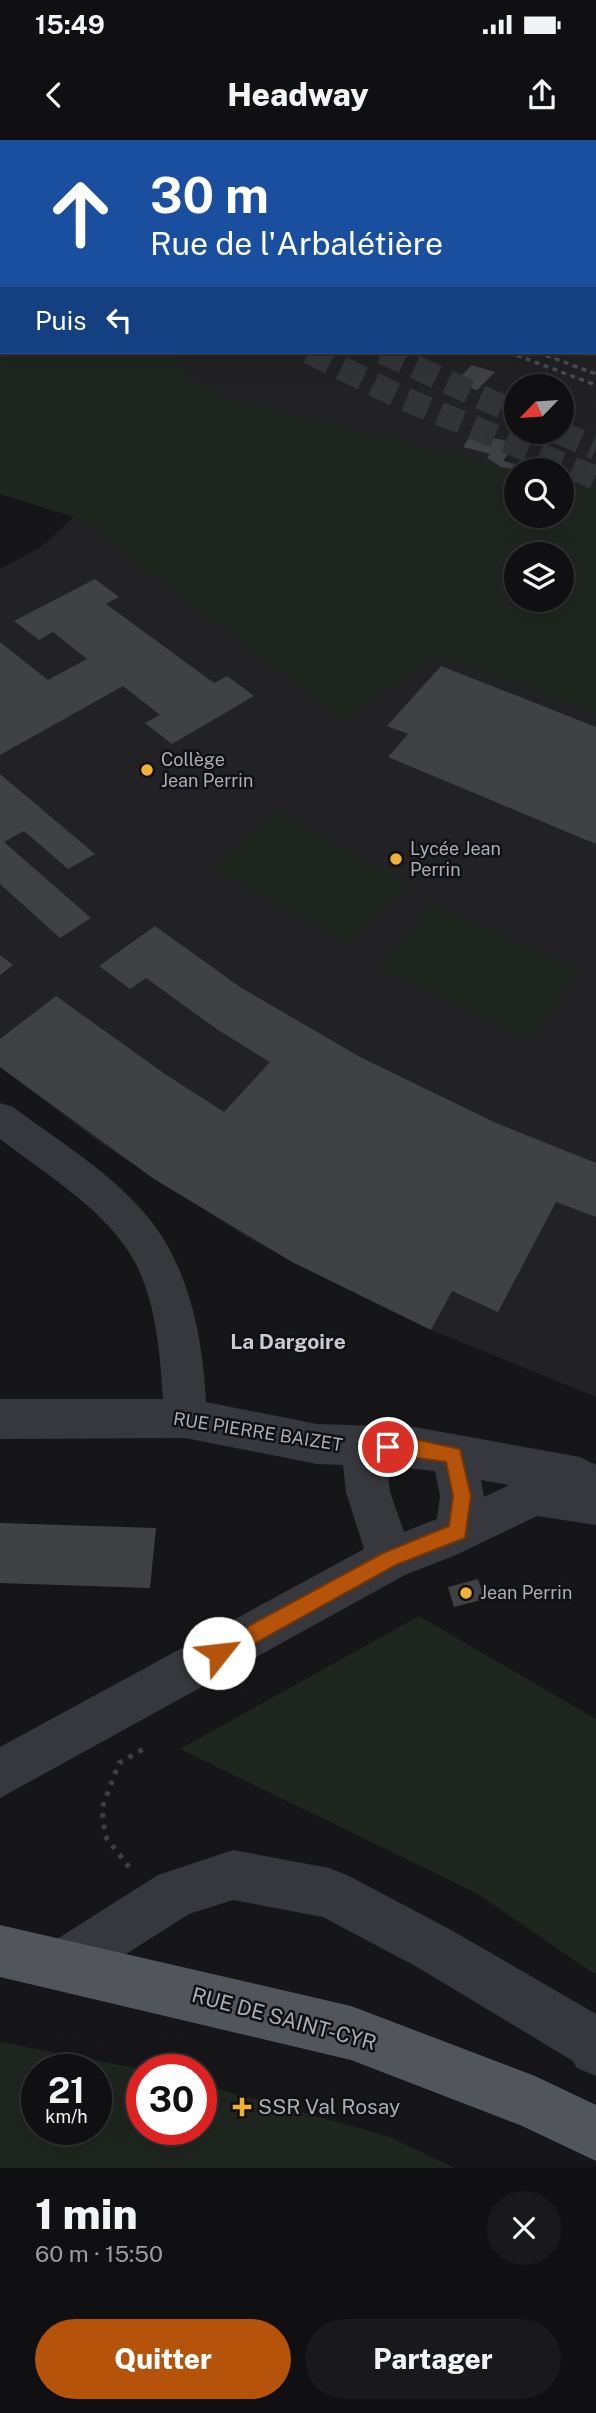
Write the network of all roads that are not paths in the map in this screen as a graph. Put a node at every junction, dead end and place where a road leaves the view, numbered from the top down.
1 (0, 1118) edge
2 (185, 1418) junction
3 (0, 1419) edge
4 (363, 1447) junction
5 (454, 1455) junction
6 (596, 1480) edge
7 (596, 1504) edge
8 (458, 1532) junction
9 (390, 1559) junction
10 (0, 1774) edge
11 (0, 1951) edge
12 (64, 1964) junction
13 (596, 2049) edge
14 (596, 2134) edge

1 - 2 street
2 - 3 street, RUE PIERRE BAIZET
2 - 4 street, RUE PIERRE BAIZET
4 - 5 street, RUE PIERRE BAIZET
4 - 9 street
5 - 6 street, RUE PIERRE BAIZET
5 - 8 street
7 - 8 street
8 - 9 street
9 - 10 street
11 - 12 main road, RUE DE SAINT-CYR
12 - 13 street
12 - 14 main road, RUE DE SAINT-CYR

